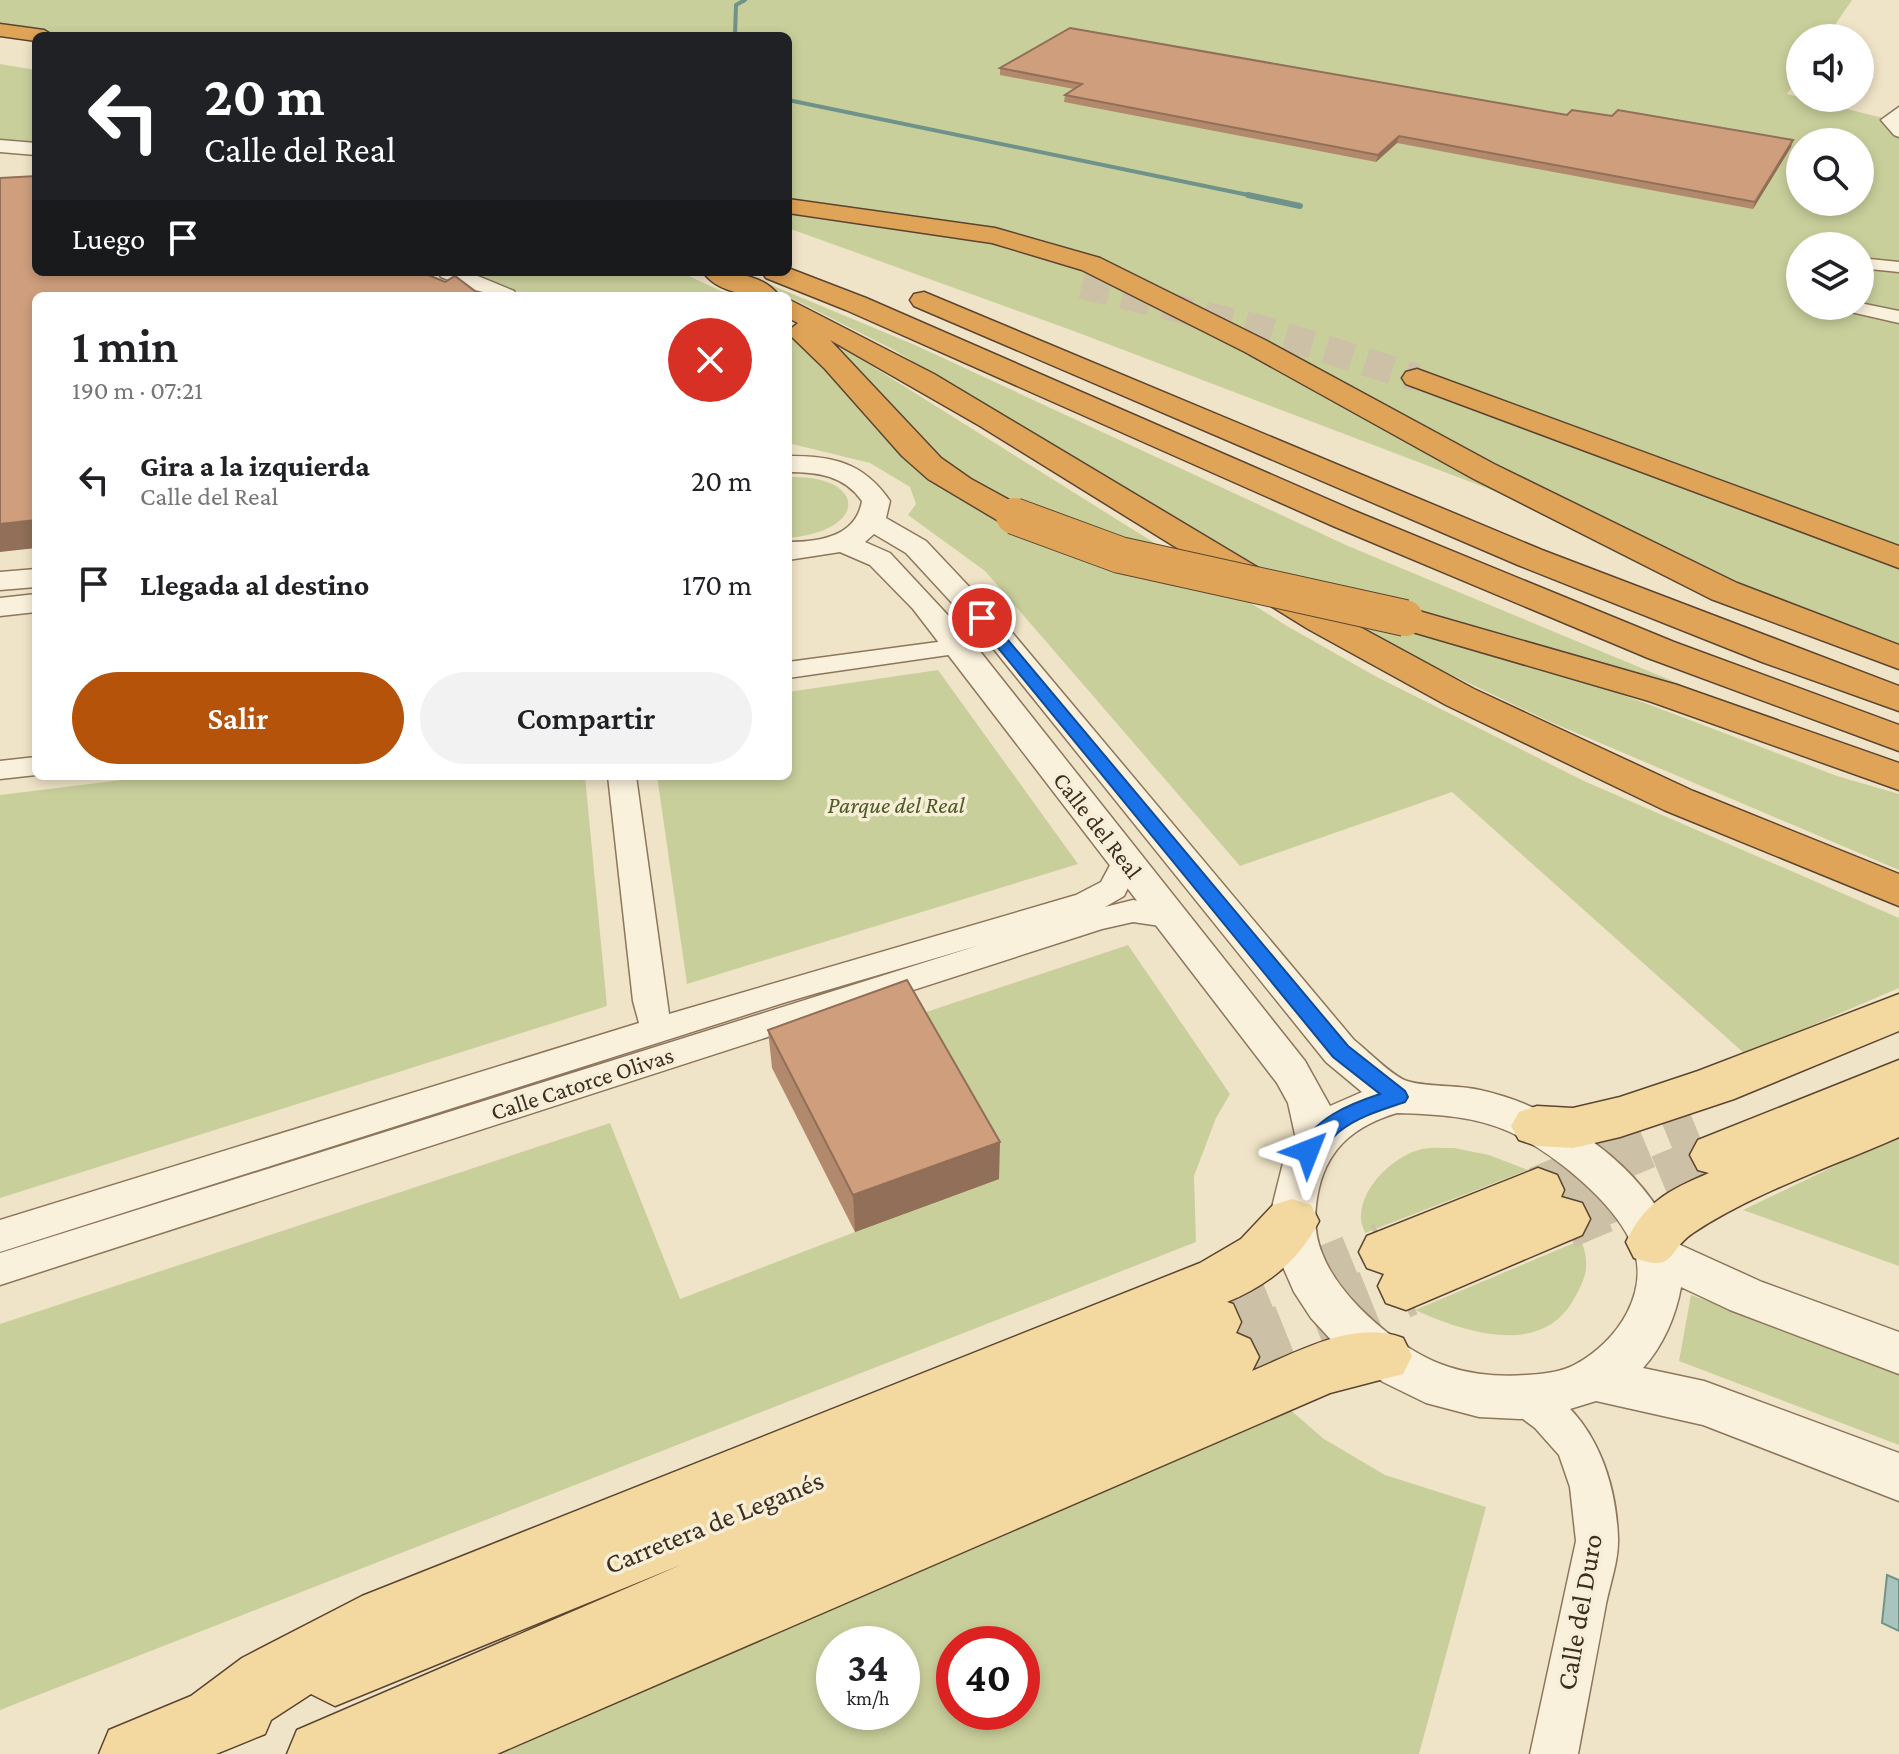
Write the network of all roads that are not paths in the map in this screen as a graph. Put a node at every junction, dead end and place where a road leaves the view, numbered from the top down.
1 (0, 33) edge
2 (32, 35) edge
3 (32, 41) edge
4 (1899, 112) edge
5 (1899, 132) edge
6 (0, 146) edge
7 (32, 149) edge
8 (792, 207) edge
9 (792, 222) edge
10 (792, 249) edge
11 (1899, 249) edge
12 (918, 251) dead end
13 (1874, 260) edge
14 (1874, 264) edge
15 (1899, 267) edge
16 (458, 276) edge
17 (710, 276) edge
18 (724, 276) edge
19 (785, 276) edge
20 (1052, 279) dead end
21 (1082, 285) tunnel mouth
22 (496, 292) edge
23 (743, 292) edge
24 (757, 292) edge
25 (792, 309) edge
26 (1874, 312) edge
27 (1899, 317) edge
28 (792, 322) edge
29 (1417, 378) tunnel mouth
30 (792, 464) edge
31 (871, 521) junction
32 (841, 542) junction
33 (792, 551) edge
34 (1899, 558) edge
35 (32, 578) edge
36 (0, 581) edge
37 (32, 603) edge
38 (0, 607) edge
39 (960, 647) junction
40 (1899, 658) edge
41 (792, 669) edge
42 (1899, 699) edge
43 (32, 766) edge
44 (1894, 767) edge
45 (0, 770) edge
46 (622, 780) edge
47 (1126, 861) junction
48 (1899, 891) edge
49 (1167, 916) junction
50 (1899, 1012) edge
51 (657, 1030) junction
52 (1899, 1039) edge
53 (1899, 1079) edge
54 (1397, 1097) junction
55 (1899, 1115) edge
56 (1537, 1126) junction
57 (1317, 1139) junction
58 (1550, 1204) tunnel mouth
59 (1292, 1221) junction
60 (0, 1236) edge
61 (1655, 1248) junction
62 (0, 1269) edge
63 (1396, 1269) tunnel mouth
64 (1899, 1353) edge
65 (1383, 1356) junction
66 (1593, 1379) junction
67 (1526, 1398) junction
68 (1899, 1477) edge
69 (214, 1721) junction
70 (133, 1754) edge
71 (321, 1754) edge
72 (408, 1754) edge
73 (1554, 1754) edge

1 - 2 highway
1 - 3 highway
4 - 5 street
6 - 7 street
8 - 40 highway
9 - 12 highway
10 - 42 highway
11 - 13 street
14 - 15 street
16 - 22 street
17 - 23 highway
18 - 24 highway
19 - 44 highway
20 - 21 highway
25 - 48 highway
26 - 27 street
28 - 44 highway, bridge
29 - 34 highway
30 - 31 street
31 - 32 street
31 - 54 street, Calle del Real
32 - 33 street
32 - 39 street, Calle del Real
35 - 36 street
37 - 38 street
39 - 41 street
39 - 47 street, Calle del Real
43 - 45 street
46 - 51 street
47 - 49 street, Calle del Real
47 - 51 street, Calle Catorce Olivas
49 - 57 street, Calle del Real
49 - 62 street, Calle Catorce Olivas
50 - 56 main road
51 - 60 street, Calle Catorce Olivas
52 - 53 main road
54 - 56 street
54 - 57 street
55 - 61 main road
56 - 61 street
57 - 59 street
58 - 63 main road
59 - 65 street
59 - 69 main road
61 - 64 street
61 - 66 street
65 - 67 street
65 - 72 main road
66 - 67 street
66 - 68 street
67 - 73 street, Calle del Duro
69 - 70 main road
69 - 71 main road, Carretera de Leganés

